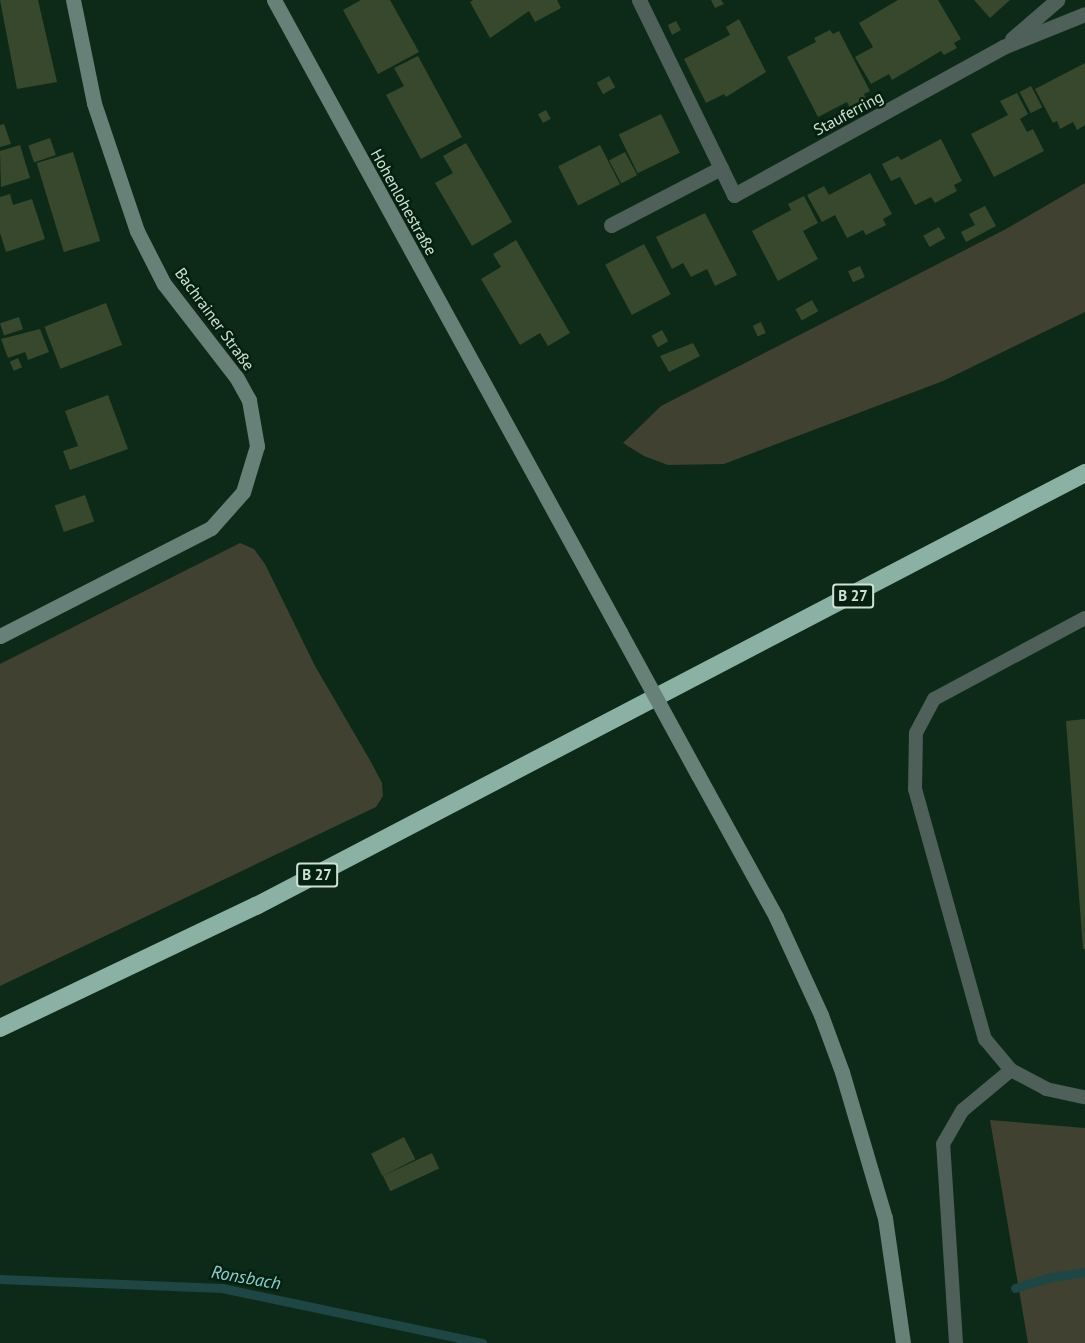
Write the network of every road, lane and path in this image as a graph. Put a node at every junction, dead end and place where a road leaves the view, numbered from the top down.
1 (73, 0) edge
2 (274, 0) edge
3 (639, 0) edge
4 (1058, 0) edge
5 (1085, 14) edge
6 (1003, 47) junction
7 (721, 168) junction
8 (611, 225) dead end
9 (1085, 473) edge
10 (1085, 618) edge
11 (0, 636) edge
12 (0, 1028) edge
13 (1011, 1070) junction
14 (1085, 1097) edge
15 (903, 1343) edge
16 (956, 1343) edge

1 - 11 main road, Bachrainer Straße
2 - 15 main road, Hohenlohestraße, bridge
3 - 7 street, Stauferring
4 - 6 street, Stauferring
5 - 6 street, Stauferring
6 - 7 street, Stauferring
7 - 8 street
9 - 12 highway, B 27
10 - 13 lane
13 - 14 lane
13 - 16 lane

